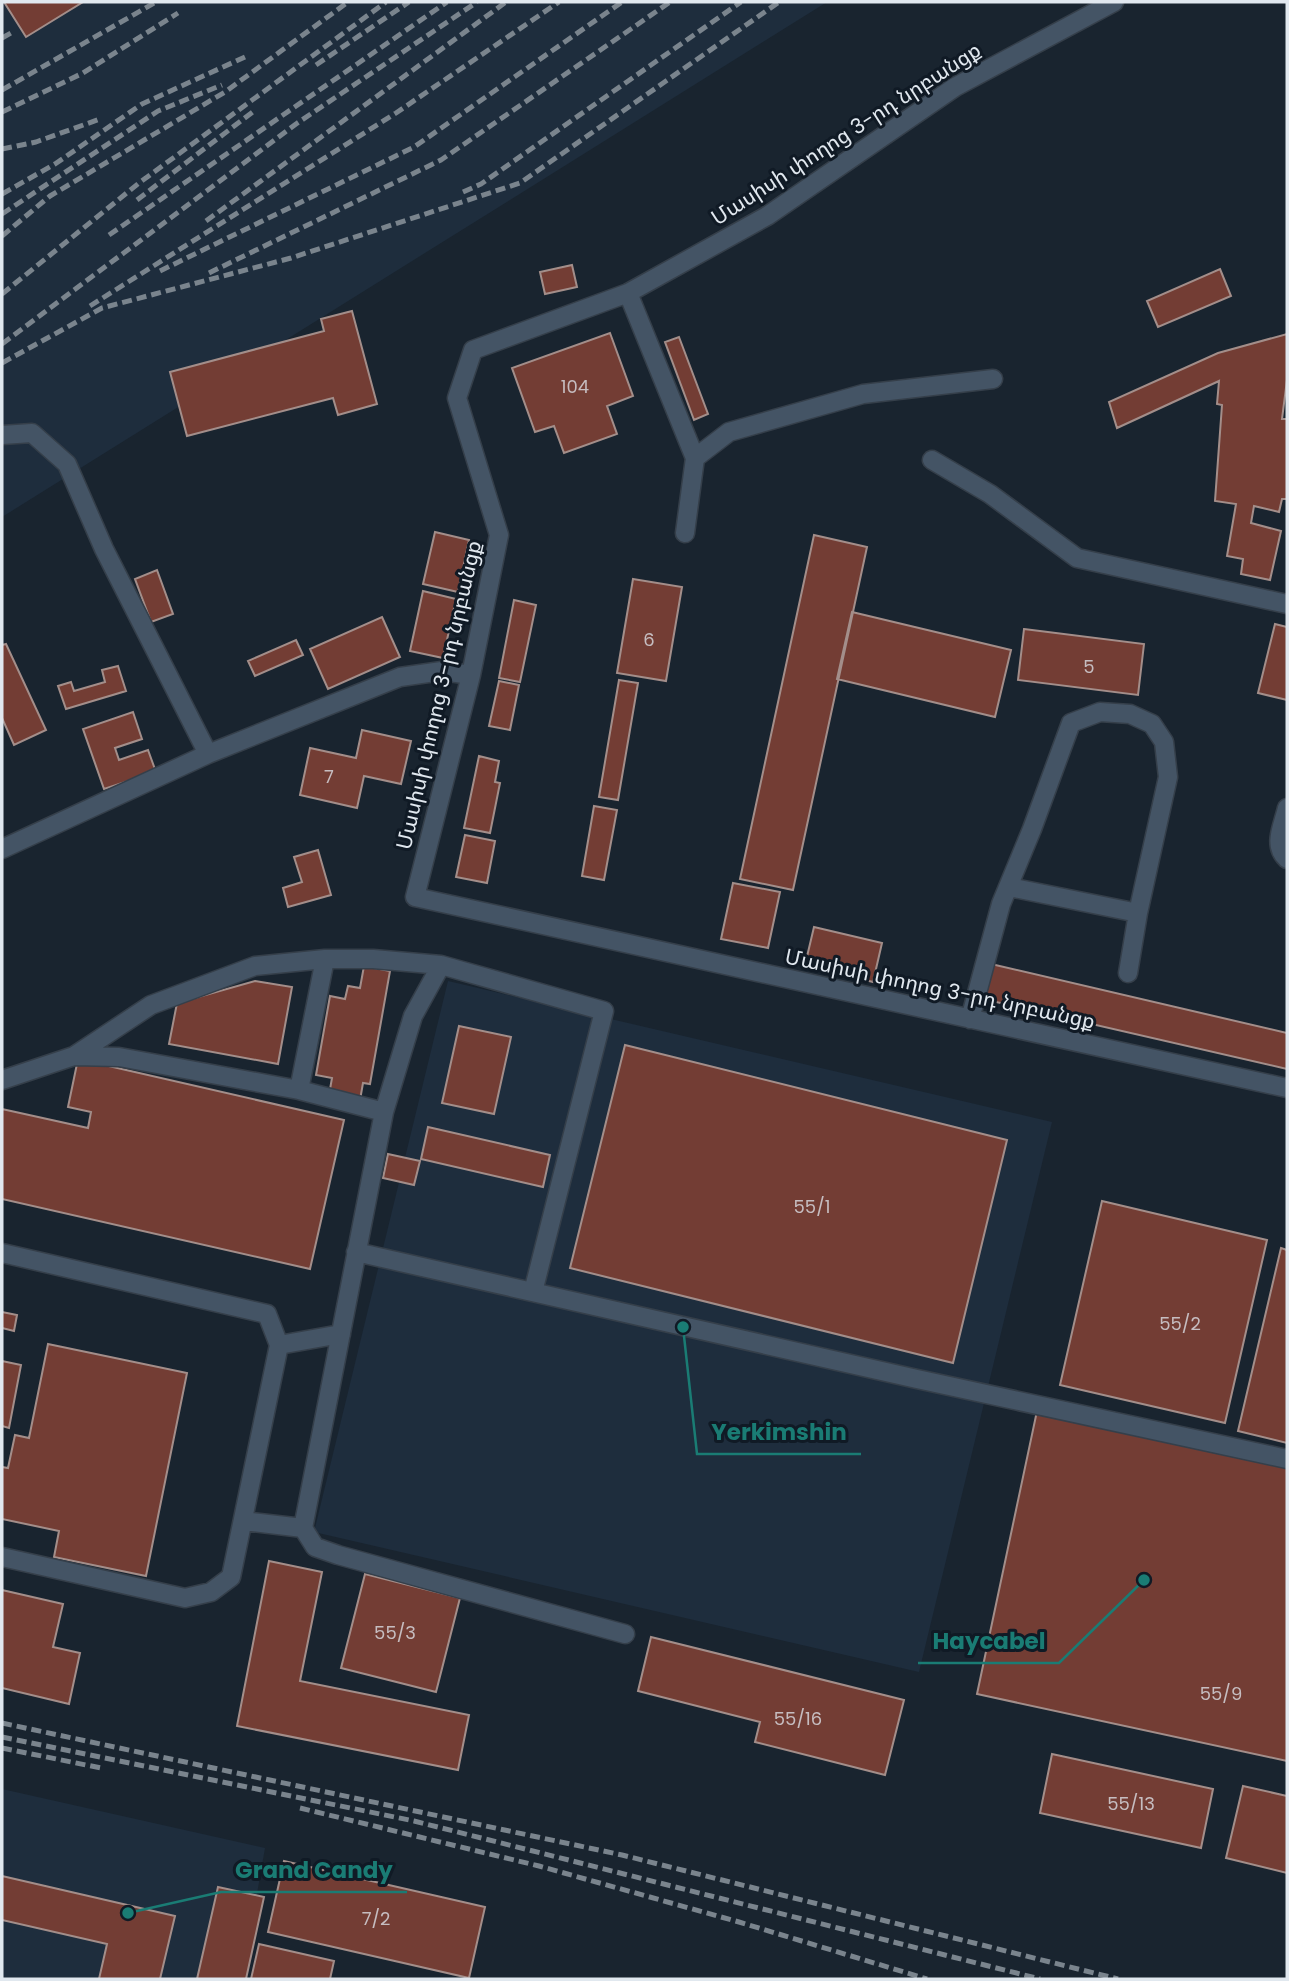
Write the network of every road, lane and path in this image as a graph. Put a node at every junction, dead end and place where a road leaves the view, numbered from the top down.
1 (1114, 2) edge
2 (628, 293) junction
3 (993, 379) dead end
4 (2, 435) edge
5 (695, 458) junction
6 (932, 460) dead end
7 (685, 533) dead end
8 (1287, 604) edge
9 (471, 675) junction
10 (208, 754) junction
11 (1287, 808) edge
12 (2, 849) edge
13 (1287, 859) edge
14 (1009, 887) junction
15 (1138, 914) junction
16 (325, 958) junction
17 (441, 965) junction
18 (1128, 973) dead end
19 (970, 1018) junction
20 (74, 1056) junction
21 (2, 1080) edge
22 (1287, 1088) edge
23 (299, 1090) junction
24 (384, 1112) junction
25 (2, 1252) edge
26 (356, 1252) junction
27 (533, 1292) junction
28 (341, 1334) junction
29 (279, 1345) junction
30 (1287, 1459) edge
31 (243, 1521) junction
32 (303, 1528) junction
33 (2, 1557) edge
34 (625, 1633) dead end

1 - 2 street, Մասիսի փողոց 3-րդ նրբանցք
2 - 5 street
2 - 9 street, Մասիսի փողոց 3-րդ նրբանցք
3 - 5 street
4 - 10 street
5 - 7 street
6 - 8 street
9 - 10 street
9 - 19 street, Մասիսի փողոց 3-րդ նրբանցք
10 - 12 street
11 - 13 street
14 - 15 street
14 - 15 street
14 - 19 street
15 - 18 street
16 - 17 street
16 - 20 street
16 - 23 street
17 - 24 street
17 - 27 street
19 - 22 street, Մասիսի փողոց 3-րդ նրբանցք
20 - 21 street
20 - 23 street
23 - 24 street
24 - 26 street
25 - 29 street
26 - 27 street
26 - 28 street
27 - 30 street
28 - 29 street
28 - 32 street
29 - 31 street
31 - 32 street
31 - 33 street
32 - 34 street

